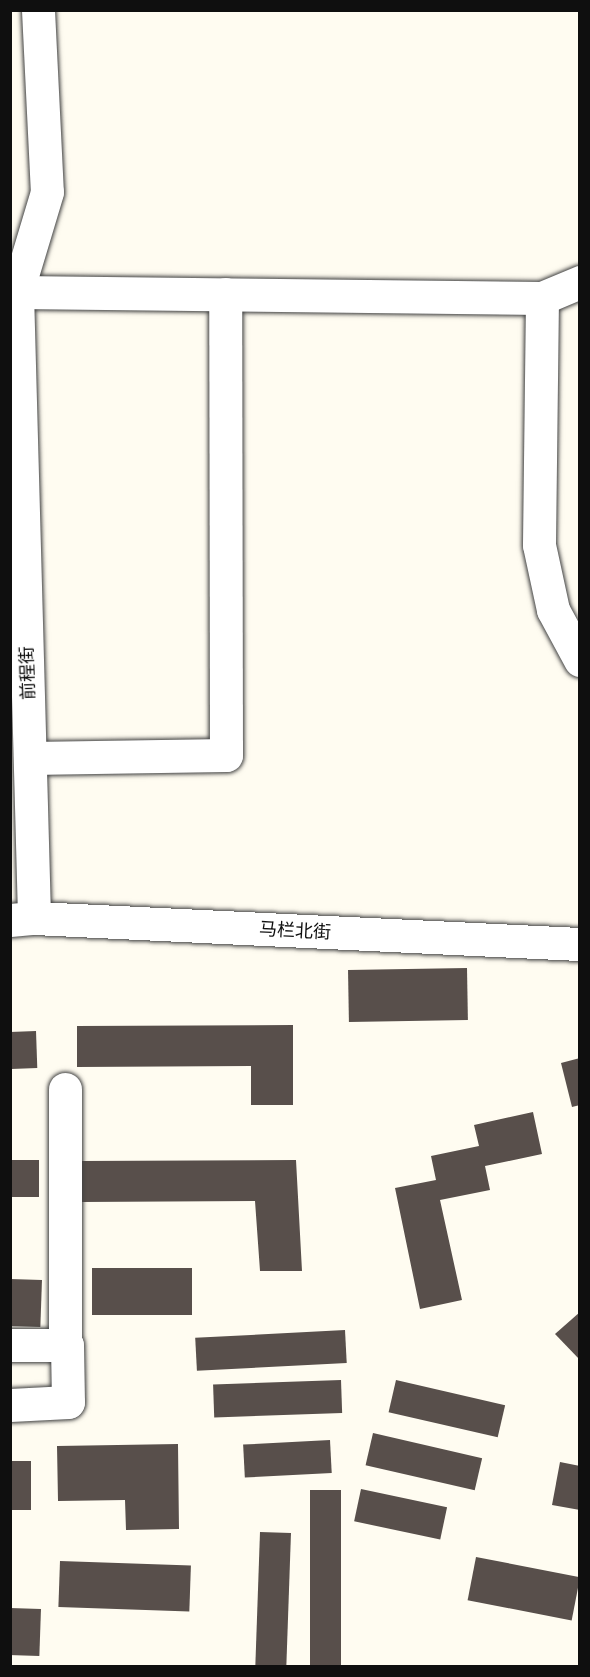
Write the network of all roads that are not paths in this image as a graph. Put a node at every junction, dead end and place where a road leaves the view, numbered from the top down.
1 (38, 10) edge
2 (579, 282) edge
3 (14, 290) edge
4 (225, 294) junction
5 (542, 298) junction
6 (579, 660) edge
7 (19, 715) edge
8 (30, 758) junction
9 (22, 919) edge
10 (579, 944) edge
11 (65, 1089) dead end
12 (10, 1345) edge
13 (65, 1346) junction
14 (10, 1405) edge

1 - 3 street, 前程街
2 - 5 street
3 - 4 street
3 - 7 street, 前程街
4 - 5 street
4 - 8 street
5 - 6 street
7 - 8 street, 前程街
8 - 9 street, 前程街
9 - 10 street, 马栏北街
11 - 13 street
12 - 13 street
13 - 14 street

